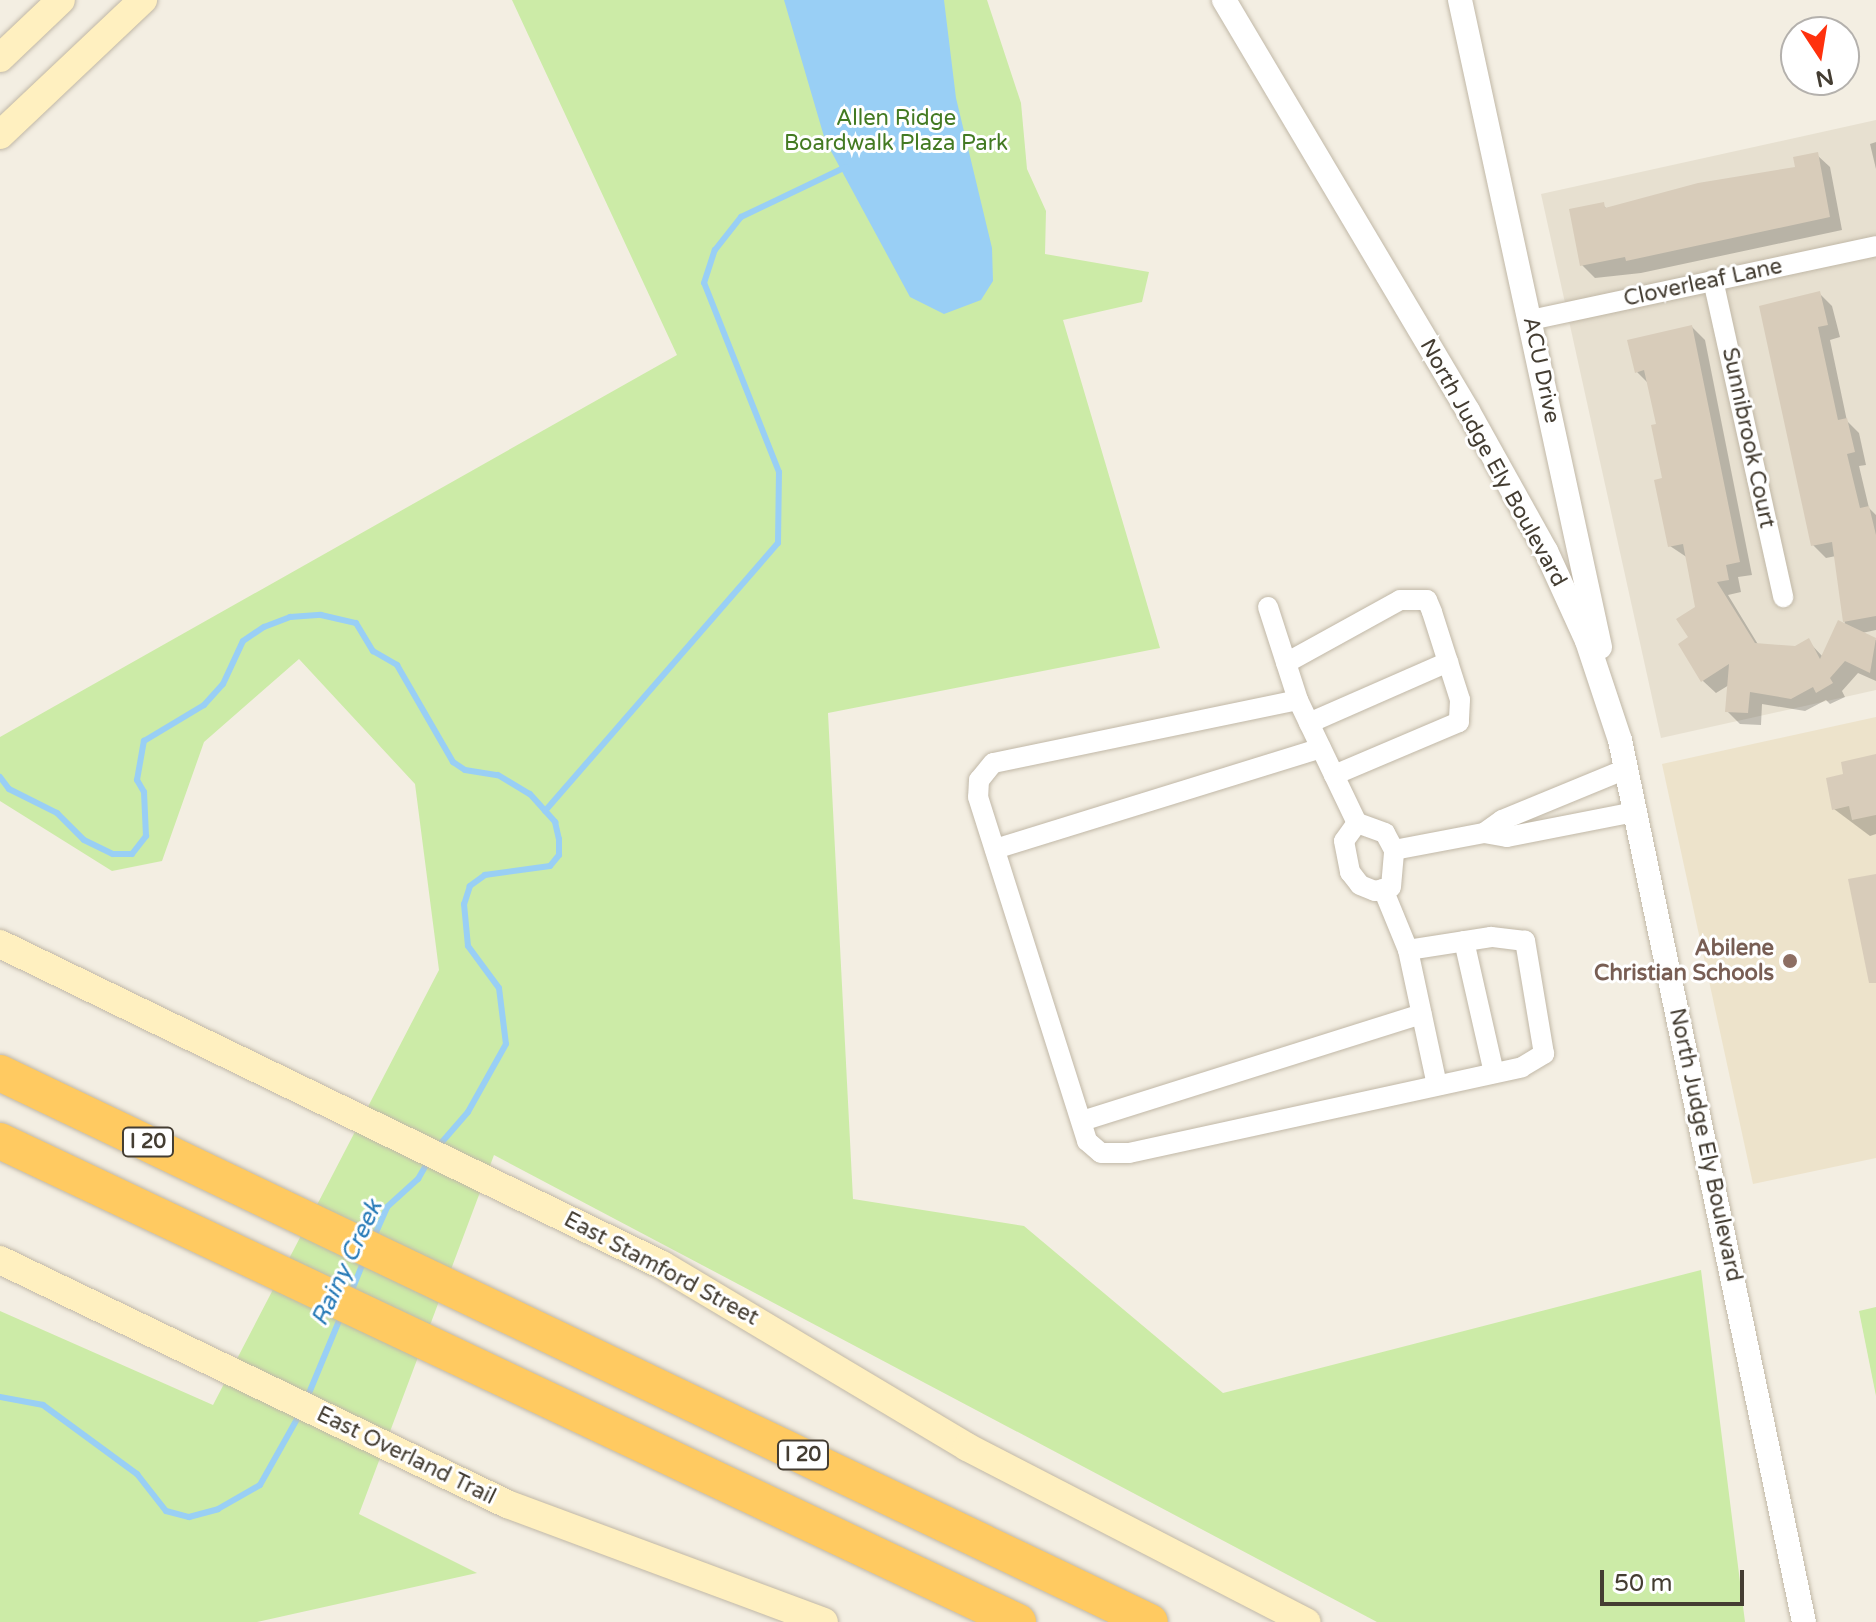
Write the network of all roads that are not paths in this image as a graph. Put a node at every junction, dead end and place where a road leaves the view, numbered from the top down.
1 (61, 0) edge
2 (143, 0) edge
3 (1224, 0) edge
4 (1460, 0) edge
5 (0, 58) edge
6 (0, 135) edge
7 (1876, 246) edge
8 (1713, 280) junction
9 (1531, 320) junction
10 (1783, 597) dead end
11 (1268, 607) dead end
12 (1448, 662) junction
13 (1286, 663) junction
14 (1298, 700) junction
15 (1309, 723) junction
16 (1620, 740) junction
17 (1321, 748) junction
18 (1626, 769) junction
19 (1334, 775) junction
20 (1635, 812) junction
21 (1357, 823) junction
22 (1484, 833) junction
23 (995, 849) junction
24 (1394, 850) junction
25 (1383, 889) junction
26 (1464, 941) junction
27 (0, 944) edge
28 (1408, 950) junction
29 (1422, 1014) junction
30 (0, 1073) edge
31 (1494, 1073) junction
32 (1437, 1085) junction
33 (1082, 1121) junction
34 (0, 1141) edge
35 (0, 1260) edge
36 (894, 1562) junction
37 (824, 1622) edge
38 (969, 1622) edge
39 (1018, 1622) edge
40 (1150, 1622) edge
41 (1306, 1622) edge
42 (1804, 1622) edge

1 - 5 main road
2 - 6 main road
3 - 16 street, North Judge Ely Boulevard
4 - 9 street, ACU Drive
7 - 8 street, Cloverleaf Lane
8 - 9 street, Cloverleaf Lane
8 - 10 street, Sunnibrook Court
9 - 16 street, ACU Drive
11 - 13 street
12 - 13 street
12 - 15 street
12 - 19 street
13 - 14 street
14 - 15 street
14 - 23 street
15 - 17 street
16 - 18 street, North Judge Ely Boulevard
17 - 19 street
17 - 23 street
18 - 20 street, North Judge Ely Boulevard
18 - 22 street
19 - 21 street
20 - 22 street
20 - 42 street, North Judge Ely Boulevard
21 - 24 street
21 - 25 street
22 - 24 street
23 - 33 street
24 - 25 street
25 - 28 street
26 - 28 street
26 - 31 street
26 - 31 street
27 - 41 main road, East Stamford Street
28 - 29 street
29 - 32 street
29 - 33 street
30 - 40 highway, I 20
31 - 32 street
32 - 33 street
34 - 36 highway, I 20
35 - 37 main road, East Overland Trail
36 - 38 highway
36 - 39 highway, I 20

